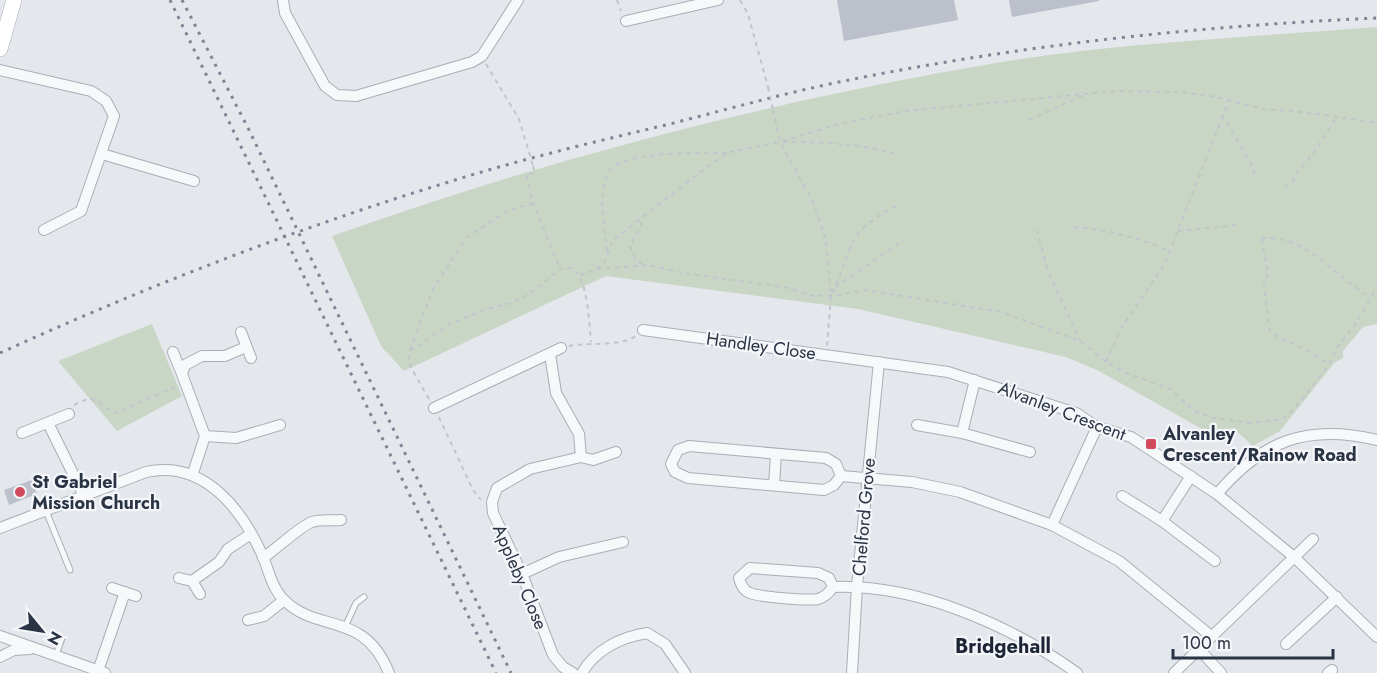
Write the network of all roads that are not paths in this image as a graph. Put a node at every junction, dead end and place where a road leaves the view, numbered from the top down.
1 (14, 0) edge
2 (283, 0) edge
3 (518, 0) edge
4 (718, 0) edge
5 (626, 21) road end
6 (0, 49) edge
7 (0, 70) edge
8 (102, 154) junction
9 (194, 181) dead end
10 (44, 230) dead end
11 (643, 330) road end
12 (241, 332) dead end
13 (246, 347) junction
14 (561, 348) road end
15 (172, 352) dead end
16 (550, 354) junction
17 (250, 358) dead end
18 (879, 362) junction
19 (184, 378) junction
20 (975, 380) junction
21 (434, 408) road end
22 (69, 414) road end
23 (48, 423) junction
24 (280, 425) dead end
25 (917, 425) dead end
26 (1097, 427) junction
27 (22, 433) dead end
28 (962, 433) junction
29 (205, 436) junction
30 (1377, 440) edge
31 (616, 452) dead end
32 (1030, 452) dead end
33 (776, 454) junction
34 (581, 457) junction
35 (194, 473) junction
36 (841, 476) junction
37 (1191, 476) junction
38 (867, 479) junction
39 (774, 485) junction
40 (1216, 494) junction
41 (84, 496) junction
42 (1122, 496) dead end
43 (46, 511) junction
44 (341, 520) dead end
45 (1162, 521) junction
46 (1052, 525) junction
47 (0, 528) edge
48 (251, 534) junction
49 (1312, 539) dead end
50 (623, 542) dead end
51 (1294, 557) junction
52 (263, 558) junction
53 (1215, 561) dead end
54 (70, 570) dead end
55 (522, 574) junction
56 (179, 578) dead end
57 (192, 580) junction
58 (857, 586) junction
59 (833, 587) junction
60 (112, 588) dead end
61 (125, 592) junction
62 (200, 594) dead end
63 (136, 596) dead end
64 (364, 597) dead end
65 (1337, 597) junction
66 (284, 600) junction
67 (248, 620) dead end
68 (345, 627) junction
69 (0, 636) edge
70 (1211, 636) junction
71 (1377, 637) edge
72 (62, 638) dead end
73 (1286, 644) dead end
74 (1198, 648) junction
75 (33, 649) junction
76 (0, 657) edge
77 (56, 657) junction
78 (101, 672) edge
79 (389, 673) edge
80 (573, 673) edge
81 (582, 673) edge
82 (685, 673) edge
83 (852, 673) edge
84 (1077, 673) edge
85 (1174, 673) edge
86 (1221, 673) edge

1 - 6 street
2 - 3 street
4 - 5 street
7 - 8 street
8 - 9 street
8 - 10 street
11 - 18 street, Handley Close
12 - 13 street
13 - 17 street
13 - 19 street
14 - 16 street
15 - 19 street
16 - 21 street
16 - 34 street
18 - 20 street, Alvanley Crescent
18 - 38 street, Chelford Grove
19 - 29 street
20 - 26 street, Alvanley Crescent
20 - 28 street
22 - 23 street
23 - 27 street
23 - 41 street
24 - 29 street
25 - 28 street
26 - 37 street, Alvanley Crescent
26 - 46 street
28 - 32 street
29 - 35 street
30 - 40 street
31 - 34 street, Appleby Close
33 - 36 street
33 - 39 street
33 - 39 street
34 - 55 street, Appleby Close
35 - 41 street
35 - 48 street
36 - 38 street
36 - 39 street
37 - 40 street, Alvanley Crescent
37 - 45 street
38 - 46 street
38 - 58 street, Chelford Grove
40 - 51 street, Alvanley Crescent
41 - 43 street
42 - 45 street
43 - 47 street
43 - 54 lane
44 - 52 street
45 - 53 street
46 - 70 street
48 - 52 street
48 - 57 street
49 - 51 street
50 - 55 street
51 - 65 street, Alvanley Crescent
51 - 70 street
52 - 66 street
55 - 80 street, Appleby Close
56 - 57 street
57 - 62 street
58 - 59 street
58 - 83 street, Chelford Grove
58 - 84 street
59 - 59 street
60 - 61 street
61 - 63 street
61 - 78 street
64 - 68 lane
65 - 71 street, Alvanley Crescent
65 - 73 street
66 - 67 street
66 - 68 street
68 - 79 street
69 - 75 street
70 - 74 street
72 - 77 lane
74 - 85 street
74 - 86 street
75 - 76 street
75 - 77 street
77 - 78 street
81 - 82 street

